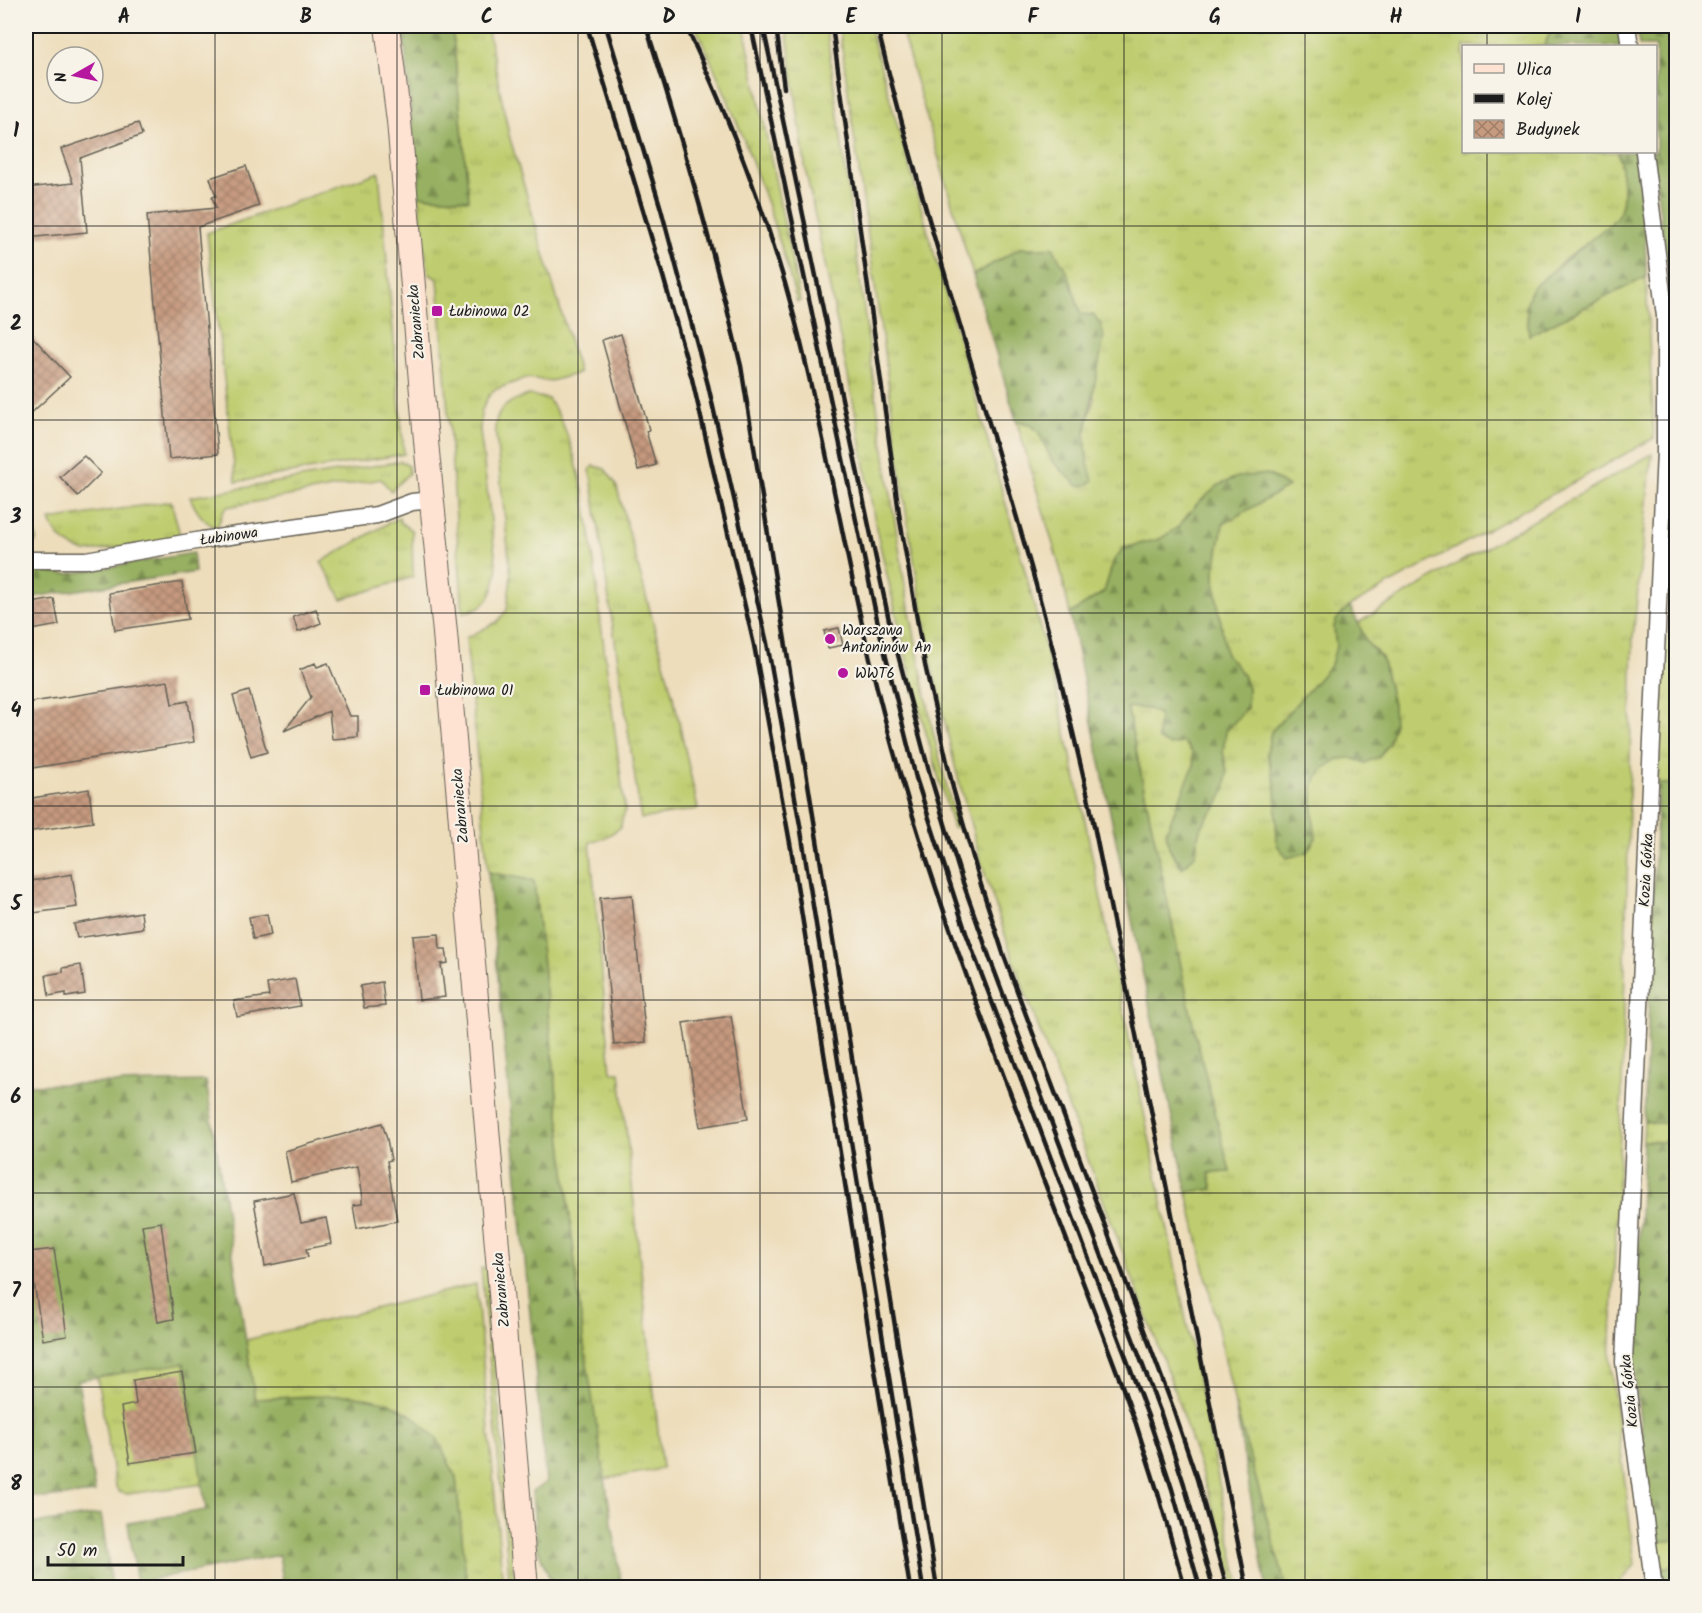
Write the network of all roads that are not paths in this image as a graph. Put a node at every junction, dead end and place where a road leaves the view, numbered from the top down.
1 (387, 26) edge
2 (1627, 26) edge
3 (1630, 45) edge
4 (1644, 153) edge
5 (431, 500) junction
6 (26, 560) edge
7 (526, 1587) edge
8 (1654, 1587) edge

1 - 5 main road, Zabraniecka
2 - 3 street
4 - 8 street, Kozia Górka
5 - 6 street, Łubinowa
5 - 7 main road, Zabraniecka

